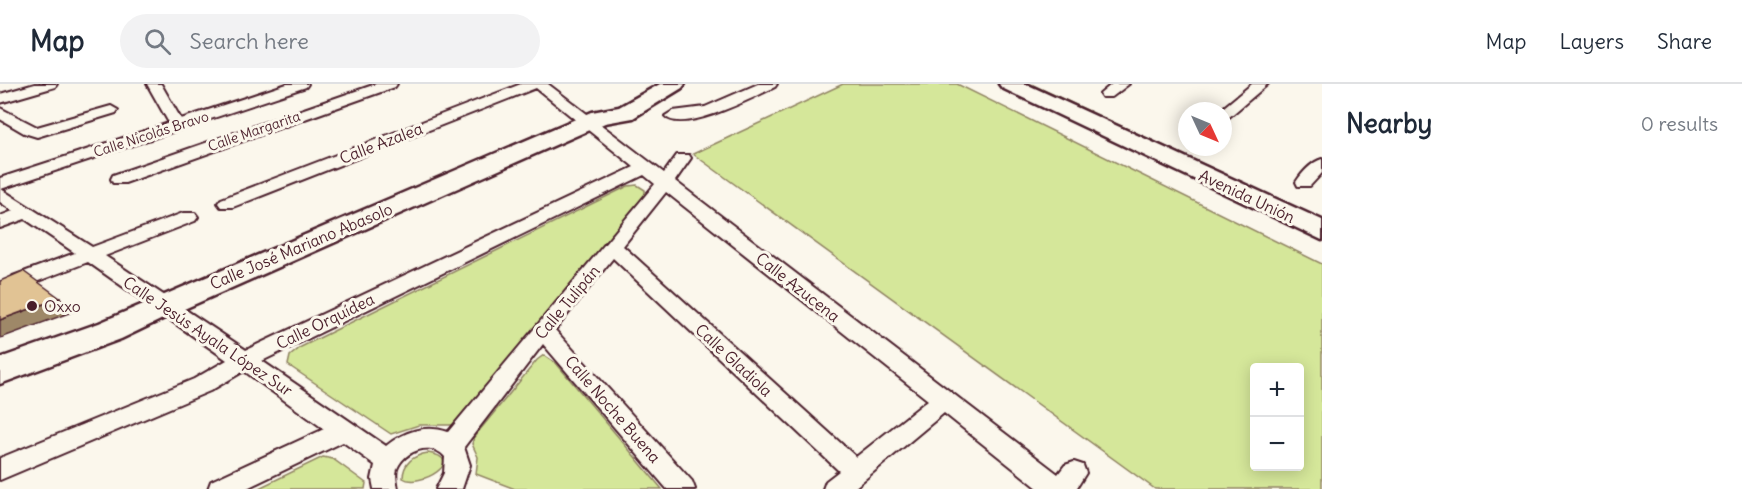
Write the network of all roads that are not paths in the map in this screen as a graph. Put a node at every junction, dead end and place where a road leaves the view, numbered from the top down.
1 (50, 84) edge
2 (154, 84) edge
3 (301, 84) edge
4 (390, 84) edge
5 (534, 84) edge
6 (539, 84) edge
7 (651, 84) edge
8 (675, 84) edge
9 (738, 84) edge
10 (770, 84) edge
11 (1009, 84) edge
12 (1042, 84) edge
13 (1122, 84) edge
14 (1262, 84) edge
15 (1107, 94) dead end
16 (0, 99) edge
17 (719, 106) junction
18 (1232, 108) edge
19 (111, 110) dead end
20 (0, 112) edge
21 (673, 116) dead end
22 (594, 119) junction
23 (178, 126) junction
24 (683, 158) dead end
25 (1322, 164) edge
26 (647, 167) junction
27 (119, 179) dead end
28 (666, 182) junction
29 (1304, 182) dead end
30 (0, 184) edge
31 (0, 194) edge
32 (227, 203) dead end
33 (27, 212) junction
34 (1322, 213) edge
35 (189, 217) dead end
36 (0, 222) edge
37 (1322, 231) edge
38 (612, 247) junction
39 (90, 255) junction
40 (20, 281) edge
41 (165, 305) junction
42 (543, 330) junction
43 (245, 360) junction
44 (0, 371) edge
45 (943, 401) junction
46 (345, 430) junction
47 (451, 446) junction
48 (388, 461) junction
49 (0, 469) edge
50 (856, 472) junction
51 (1064, 484) edge
52 (450, 488) edge
53 (220, 489) edge
54 (386, 489) edge
55 (683, 489) edge
56 (835, 489) edge

1 - 16 street
2 - 23 street
3 - 23 street, Calle Nicolás Bravo
4 - 27 street, Calle Margarita
5 - 32 street, Calle Azalea
6 - 22 street, Calle Azucena
7 - 22 street, Calle José Mariano Abasolo
8 - 22 street, Calle José Mariano Abasolo
9 - 17 street
10 - 17 street
11 - 37 street, Avenida Unión
12 - 34 street, Avenida Unión
13 - 15 street
14 - 18 street
17 - 21 street
19 - 20 street
22 - 26 street, Calle Azucena
22 - 41 street, Calle José Mariano Abasolo
23 - 30 street, Calle Nicolás Bravo
24 - 28 street, Calle Tulipán
25 - 29 street
26 - 28 street, Calle Azucena
26 - 43 street, Calle Orquídea
28 - 38 street, Calle Tulipán
28 - 45 street, Calle Azucena
31 - 33 street
33 - 36 street
33 - 39 street, Calle Jesús Ayala López Sur
35 - 39 street
38 - 42 street, Calle Tulipán
38 - 50 street, Calle Gladiola
39 - 40 street
39 - 41 street, Calle Jesús Ayala López Sur
41 - 43 street, Calle Jesús Ayala López Sur
41 - 44 street, Calle José Mariano Abasolo
42 - 47 street, Calle Tulipán
42 - 55 street, Calle Noche Buena
43 - 46 street, Calle Jesús Ayala López Sur
43 - 49 street, Calle Orquídea
45 - 50 street
45 - 51 street, Calle Azucena
46 - 48 street, Calle Jesús Ayala López Sur
46 - 53 street
47 - 48 street
47 - 52 street
48 - 54 street
50 - 56 street

